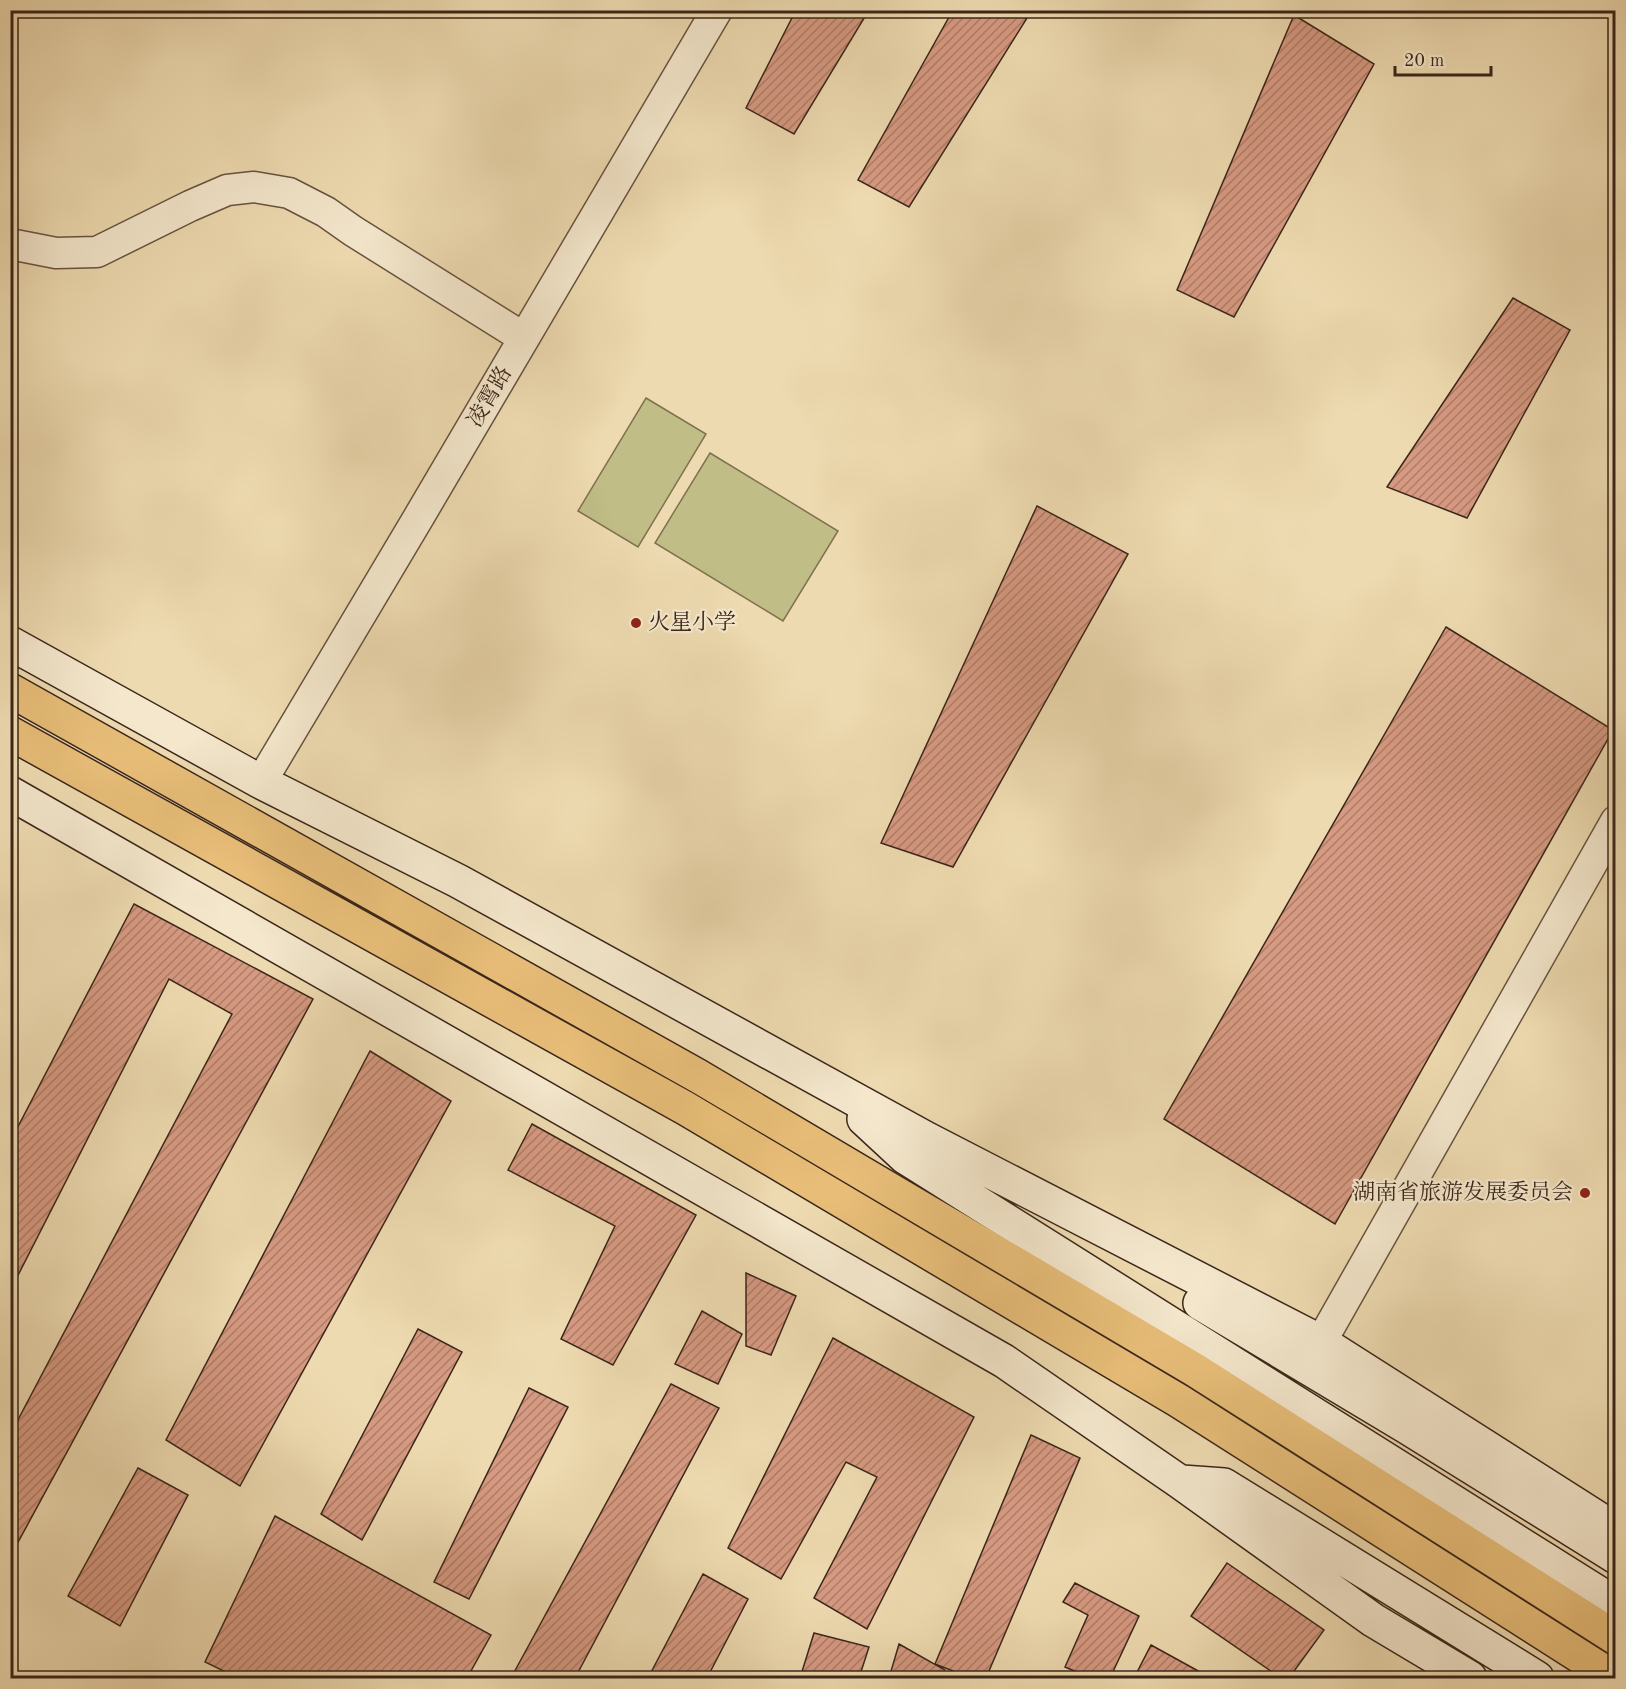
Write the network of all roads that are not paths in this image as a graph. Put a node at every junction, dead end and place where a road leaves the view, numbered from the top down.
1 (717, 10) edge
2 (10, 244) edge
3 (524, 338) junction
4 (10, 643) edge
5 (10, 690) edge
6 (10, 733) edge
7 (261, 782) junction
8 (10, 793) edge
9 (1616, 821) edge
10 (829, 1086) junction
11 (927, 1139) junction
12 (1321, 1342) junction
13 (1180, 1482) junction
14 (1616, 1530) edge
15 (1616, 1557) edge
16 (1616, 1604) edge
17 (1616, 1638) edge
18 (1470, 1678) edge
19 (1537, 1678) edge
20 (1614, 1678) edge

1 - 3 street, 凌霄路
2 - 3 street
3 - 7 street, 凌霄路
4 - 7 main road
5 - 17 highway
6 - 20 highway
7 - 10 main road
8 - 13 main road
9 - 12 street
10 - 11 main road
10 - 16 main road
11 - 12 main road
11 - 15 main road
12 - 14 main road
13 - 18 main road
13 - 19 main road

